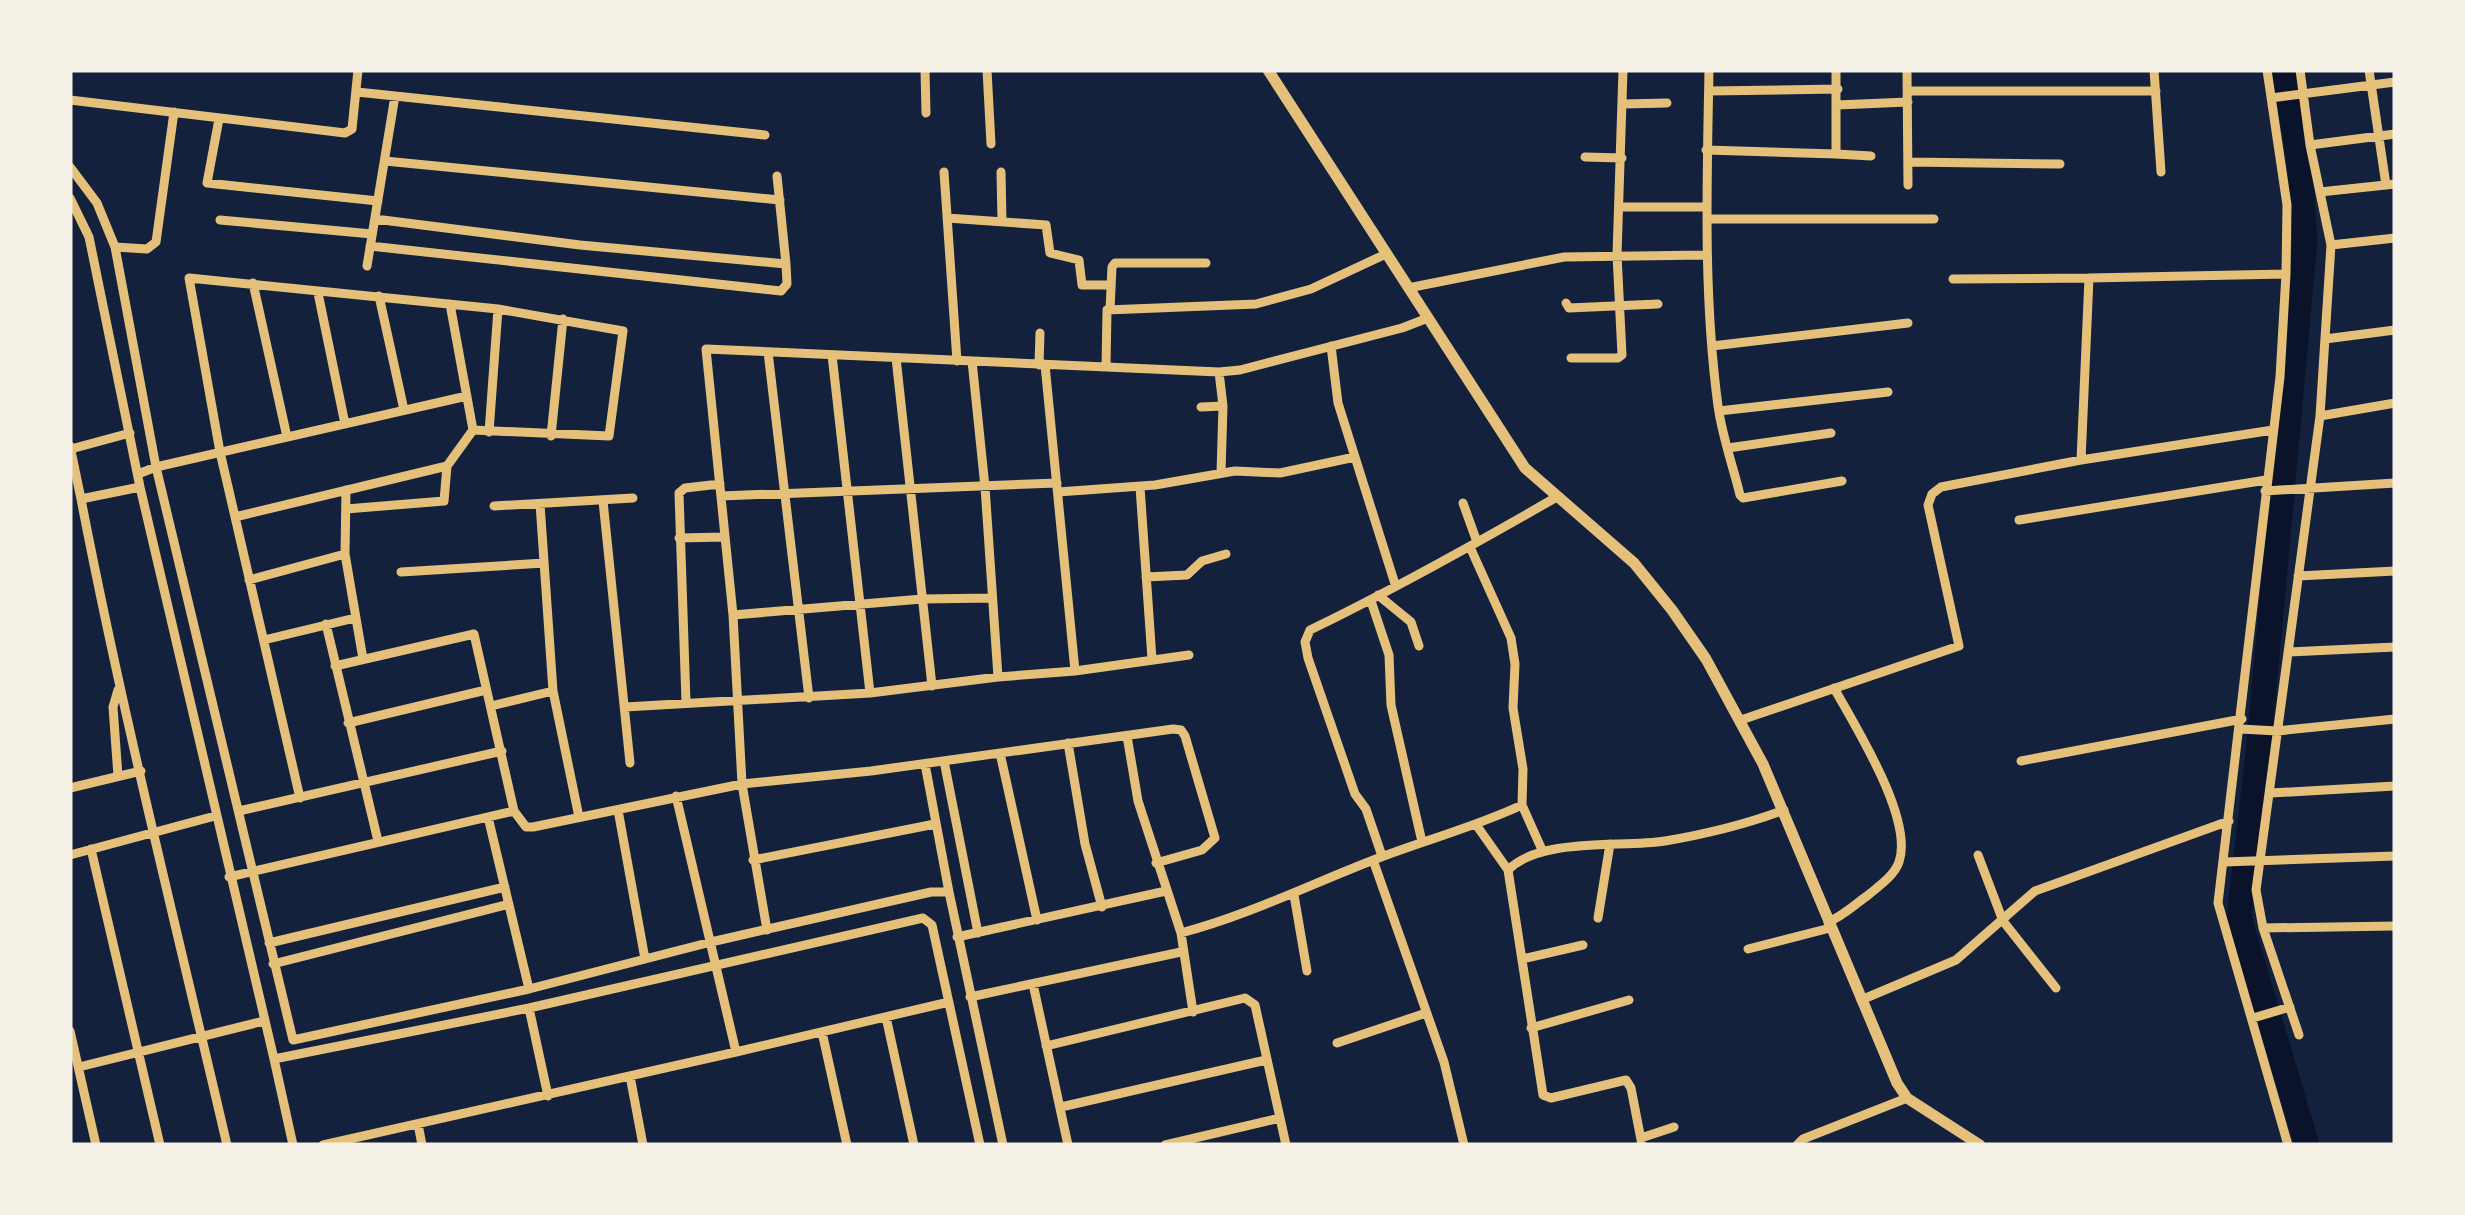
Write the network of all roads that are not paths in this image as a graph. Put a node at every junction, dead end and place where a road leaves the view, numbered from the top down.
1 (358, 70) edge
2 (925, 70) edge
3 (987, 70) edge
4 (1268, 70) edge
5 (1624, 70) edge
6 (1709, 70) edge
7 (1836, 70) edge
8 (1907, 70) edge
9 (2154, 70) edge
10 (2266, 70) edge
11 (2300, 70) edge
12 (2369, 70) edge
13 (2395, 82) edge
14 (2371, 86) junction
15 (1838, 89) junction
16 (1708, 90) junction
17 (2156, 91) junction
18 (356, 92) junction
19 (2301, 94) junction
20 (395, 96) junction
21 (1908, 96) junction
22 (2271, 98) junction
23 (70, 100) edge
24 (1668, 103) dead end
25 (1624, 104) junction
26 (1837, 105) junction
27 (174, 112) junction
28 (926, 114) dead end
29 (219, 119) junction
30 (2395, 134) edge
31 (765, 135) dead end
32 (2378, 136) junction
33 (992, 144) dead end
34 (2310, 145) junction
35 (1706, 150) junction
36 (1836, 154) junction
37 (1870, 156) dead end
38 (1585, 158) dead end
39 (1622, 158) junction
40 (385, 160) junction
41 (1909, 162) junction
42 (2060, 164) dead end
43 (70, 167) edge
44 (944, 172) dead end
45 (1001, 172) dead end
46 (2161, 172) dead end
47 (777, 176) dead end
48 (2390, 185) edge
49 (1908, 186) dead end
50 (2320, 192) junction
51 (70, 198) edge
52 (378, 200) junction
53 (780, 200) junction
54 (1707, 206) junction
55 (1619, 207) junction
56 (375, 218) junction
57 (947, 218) junction
58 (1708, 219) junction
59 (1934, 219) dead end
60 (220, 220) dead end
61 (1002, 222) junction
62 (372, 234) junction
63 (2395, 238) edge
64 (2330, 245) junction
65 (370, 246) junction
66 (115, 248) junction
67 (1386, 254) junction
68 (1617, 255) junction
69 (1706, 255) junction
70 (1206, 263) dead end
71 (786, 264) junction
72 (367, 266) dead end
73 (2286, 274) junction
74 (2088, 278) junction
75 (1953, 279) dead end
76 (253, 283) junction
77 (1111, 286) junction
78 (1408, 288) junction
79 (318, 292) junction
80 (379, 296) junction
81 (1566, 302) dead end
82 (450, 304) junction
83 (1658, 304) dead end
84 (1620, 306) junction
85 (498, 309) junction
86 (1110, 310) junction
87 (1428, 318) junction
88 (563, 319) junction
89 (1908, 323) dead end
90 (131, 324) junction
91 (110, 330) junction
92 (2395, 330) edge
93 (1040, 333) dead end
94 (2325, 339) junction
95 (1331, 346) junction
96 (1712, 346) junction
97 (768, 352) junction
98 (832, 355) junction
99 (896, 358) junction
100 (1571, 358) dead end
101 (957, 361) junction
102 (972, 362) junction
103 (1042, 365) junction
104 (1106, 367) junction
105 (1220, 372) junction
106 (1888, 392) dead end
107 (467, 396) junction
108 (2395, 403) edge
109 (1201, 406) dead end
110 (1223, 406) junction
111 (404, 410) junction
112 (1719, 411) junction
113 (2320, 416) junction
114 (345, 424) junction
115 (472, 430) junction
116 (2273, 430) junction
117 (489, 432) junction
118 (1831, 433) dead end
119 (130, 434) junction
120 (552, 436) junction
121 (286, 437) junction
122 (70, 447) edge
123 (1728, 448) junction
124 (220, 452) junction
125 (1355, 457) junction
126 (2081, 460) junction
127 (447, 466) junction
128 (156, 467) junction
129 (1221, 473) junction
130 (138, 474) junction
131 (1842, 481) dead end
132 (2395, 482) edge
133 (720, 484) junction
134 (985, 486) junction
135 (1140, 486) junction
136 (2266, 487) junction
137 (2310, 487) junction
138 (140, 488) junction
139 (1058, 488) junction
140 (913, 489) junction
141 (346, 490) junction
142 (847, 490) junction
143 (785, 493) junction
144 (721, 496) junction
145 (633, 498) dead end
146 (1556, 498) junction
147 (81, 499) junction
148 (603, 501) junction
149 (1464, 503) dead end
150 (540, 504) junction
151 (494, 506) dead end
152 (346, 510) junction
153 (235, 517) junction
154 (2018, 520) dead end
155 (680, 538) junction
156 (725, 538) junction
157 (1474, 544) junction
158 (345, 554) junction
159 (1226, 554) dead end
160 (544, 563) junction
161 (400, 572) dead end
162 (2395, 572) edge
163 (2298, 576) junction
164 (1146, 577) junction
165 (249, 580) junction
166 (1395, 584) junction
167 (922, 598) junction
168 (992, 598) junction
169 (1375, 598) junction
170 (860, 603) junction
171 (799, 610) junction
172 (734, 615) junction
173 (355, 618) junction
174 (326, 624) junction
175 (264, 640) junction
176 (1419, 646) dead end
177 (2395, 647) edge
178 (2289, 652) junction
179 (1189, 655) dead end
180 (363, 659) junction
181 (1152, 659) junction
182 (335, 666) junction
183 (1075, 672) junction
184 (998, 677) junction
185 (932, 686) junction
186 (118, 688) junction
187 (1834, 688) junction
188 (486, 690) junction
189 (553, 691) junction
190 (870, 693) junction
191 (810, 698) junction
192 (686, 702) junction
193 (740, 702) junction
194 (492, 706) junction
195 (625, 707) junction
196 (2395, 719) edge
197 (1740, 720) junction
198 (348, 723) junction
199 (2243, 726) junction
200 (2273, 731) junction
201 (1127, 736) junction
202 (1068, 743) junction
203 (502, 751) junction
204 (1000, 754) junction
205 (944, 761) junction
206 (2022, 761) dead end
207 (630, 763) dead end
208 (925, 764) junction
209 (141, 772) junction
210 (118, 776) junction
211 (362, 784) junction
212 (742, 784) junction
213 (2395, 786) edge
214 (70, 788) edge
215 (2271, 793) junction
216 (676, 796) junction
217 (300, 798) junction
218 (1522, 805) junction
219 (514, 810) junction
220 (618, 810) junction
221 (1784, 810) junction
222 (239, 811) junction
223 (215, 816) junction
224 (488, 817) junction
225 (578, 817) junction
226 (2230, 821) junction
227 (935, 824) junction
228 (1477, 826) junction
229 (155, 832) junction
230 (378, 841) junction
231 (1422, 842) junction
232 (1610, 844) junction
233 (91, 849) junction
234 (1543, 852) junction
235 (70, 855) edge
236 (1978, 855) dead end
237 (2395, 856) edge
238 (1378, 858) junction
239 (753, 860) junction
240 (2260, 860) junction
241 (2228, 862) junction
242 (1156, 863) junction
243 (1508, 870) junction
244 (252, 872) junction
245 (229, 877) junction
246 (505, 888) junction
247 (1166, 891) junction
248 (949, 892) junction
249 (1294, 895) junction
250 (508, 904) junction
251 (1102, 907) junction
252 (1598, 918) dead end
253 (1037, 920) junction
254 (2003, 921) junction
255 (1829, 925) junction
256 (2395, 926) edge
257 (2263, 928) junction
258 (768, 930) junction
259 (978, 933) junction
260 (1181, 934) junction
261 (957, 937) junction
262 (710, 942) junction
263 (269, 943) junction
264 (1583, 944) dead end
265 (1748, 950) dead end
266 (1182, 952) junction
267 (1522, 958) junction
268 (645, 959) junction
269 (716, 963) junction
270 (274, 964) junction
271 (1307, 971) dead end
272 (1033, 984) junction
273 (2056, 988) dead end
274 (529, 989) junction
275 (970, 998) junction
276 (1629, 1000) dead end
277 (1862, 1000) junction
278 (948, 1002) junction
279 (529, 1008) junction
280 (2286, 1008) junction
281 (1193, 1012) junction
282 (1426, 1013) junction
283 (886, 1017) junction
284 (2257, 1017) junction
285 (264, 1021) junction
286 (1531, 1028) junction
287 (70, 1031) edge
288 (822, 1032) junction
289 (2299, 1035) dead end
290 (202, 1036) junction
291 (1338, 1043) dead end
292 (1046, 1046) junction
293 (138, 1052) junction
294 (736, 1052) junction
295 (274, 1059) junction
296 (1266, 1060) junction
297 (79, 1067) junction
298 (630, 1076) junction
299 (548, 1096) junction
300 (1906, 1098) junction
301 (1061, 1106) junction
302 (1280, 1118) junction
303 (418, 1124) junction
304 (1674, 1127) dead end
305 (1641, 1141) edge
306 (980, 1144) edge
307 (96, 1145) edge
308 (160, 1145) edge
309 (227, 1145) edge
310 (293, 1145) edge
311 (324, 1145) edge
312 (422, 1145) edge
313 (643, 1145) edge
314 (847, 1145) edge
315 (914, 1145) edge
316 (966, 1145) edge
317 (1003, 1145) edge
318 (1068, 1145) edge
319 (1165, 1145) edge
320 (1286, 1145) edge
321 (1464, 1145) edge
322 (1797, 1145) edge
323 (1980, 1145) edge
324 (2288, 1145) edge

1 - 18 street
2 - 28 street
3 - 33 street
4 - 67 street
5 - 25 street
6 - 16 street
7 - 15 street
8 - 21 street
9 - 17 street
10 - 22 street
11 - 19 street
12 - 14 street
13 - 14 street
14 - 19 street
14 - 32 street
15 - 16 street
15 - 26 street
16 - 35 street
17 - 21 street
17 - 46 street
18 - 20 street
18 - 29 street
19 - 22 street
19 - 34 street
20 - 31 street
20 - 40 street
21 - 26 street
21 - 41 street
22 - 73 street
23 - 27 street
24 - 25 street
25 - 39 street
26 - 36 street
27 - 29 street
27 - 66 street
29 - 52 street
30 - 32 street
32 - 34 street
32 - 48 street
34 - 50 street
35 - 36 street
35 - 54 street
36 - 37 street
38 - 39 street
39 - 55 street
40 - 52 street
40 - 53 street
41 - 42 street
41 - 49 street
43 - 66 street
44 - 57 street
45 - 61 street
47 - 53 street
48 - 50 street
50 - 64 street
51 - 91 street
52 - 56 street
53 - 71 street
54 - 55 street
54 - 58 street
55 - 68 street
56 - 62 street
56 - 71 street
57 - 61 street
57 - 101 street
58 - 59 street
58 - 69 street
60 - 62 street
61 - 77 street
62 - 65 street
63 - 64 street
64 - 94 street
65 - 71 street
65 - 72 street
66 - 90 street
67 - 78 street
67 - 86 street
68 - 69 street
68 - 78 street
68 - 84 street
69 - 96 street
70 - 77 street
73 - 74 street
73 - 116 street
74 - 75 street
74 - 126 street
76 - 79 street
76 - 121 street
76 - 124 street
77 - 86 street
78 - 87 street
79 - 80 street
79 - 114 street
80 - 82 street
80 - 111 street
81 - 84 street
82 - 85 street
82 - 107 street
83 - 84 street
84 - 100 street
85 - 88 street
85 - 117 street
86 - 104 street
87 - 95 street
87 - 146 street
88 - 120 street
88 - 120 street
89 - 96 street
90 - 91 street
90 - 128 street
91 - 119 street
92 - 94 street
93 - 103 street
94 - 113 street
95 - 105 street
95 - 125 street
96 - 112 street
97 - 98 street
97 - 133 street
97 - 143 street
98 - 99 street
98 - 142 street
99 - 101 street
99 - 140 street
101 - 102 street
102 - 103 street
102 - 134 street
103 - 104 street
103 - 139 street
104 - 105 street
105 - 110 street
106 - 112 street
107 - 111 street
107 - 115 street
108 - 113 street
109 - 110 street
110 - 129 street
111 - 114 street
112 - 123 street
113 - 137 street
114 - 121 street
115 - 117 street
115 - 127 street
116 - 126 street
116 - 136 street
117 - 120 street
118 - 123 street
119 - 122 street
119 - 130 street
121 - 124 street
122 - 147 street
123 - 131 street
124 - 128 street
124 - 153 street
125 - 129 street
125 - 166 street
126 - 187 street
127 - 141 street
127 - 152 street
128 - 130 street
128 - 222 street
129 - 135 street
130 - 138 street
132 - 137 street
133 - 144 street
133 - 155 street
134 - 139 street
134 - 140 street
134 - 168 street
135 - 139 street
135 - 164 street
136 - 137 street
136 - 154 street
136 - 199 street
137 - 163 street
138 - 147 street
138 - 223 street
139 - 183 street
140 - 142 street
140 - 167 street
141 - 152 street
141 - 153 street
142 - 143 street
142 - 170 street
143 - 144 street
143 - 171 street
144 - 156 street
145 - 148 street
146 - 157 street
146 - 197 street
147 - 186 street
148 - 150 street
148 - 195 street
149 - 157 street
150 - 151 street
150 - 160 street
152 - 158 street
153 - 165 street
155 - 156 street
155 - 192 street
156 - 172 street
157 - 166 street
157 - 218 street
158 - 165 street
158 - 173 street
159 - 164 street
160 - 161 street
160 - 189 street
162 - 163 street
163 - 178 street
164 - 181 street
165 - 175 street
166 - 169 street
167 - 168 street
167 - 170 street
167 - 185 street
168 - 184 street
169 - 176 street
169 - 231 street
169 - 238 street
170 - 171 street
170 - 190 street
171 - 172 street
171 - 191 street
172 - 193 street
173 - 174 street
173 - 180 street
174 - 175 street
174 - 182 street
175 - 217 street
177 - 178 street
178 - 200 street
179 - 181 street
180 - 182 street
180 - 188 street
181 - 183 street
182 - 198 street
183 - 184 street
184 - 185 street
185 - 190 street
186 - 209 street
186 - 210 street
187 - 197 street
187 - 255 street
188 - 194 street
188 - 198 street
189 - 194 street
189 - 225 street
190 - 191 street
191 - 193 street
192 - 193 street
192 - 195 street
193 - 212 street
194 - 203 street
195 - 207 street
196 - 200 street
197 - 221 street
198 - 211 street
199 - 200 street
199 - 206 street
199 - 226 street
200 - 215 street
201 - 202 street
201 - 242 street
201 - 242 street
202 - 204 street
202 - 251 street
203 - 211 street
203 - 219 street
204 - 205 street
204 - 253 street
205 - 208 street
205 - 259 street
208 - 212 street
208 - 227 street
209 - 210 street
209 - 229 street
210 - 214 street
211 - 217 street
211 - 230 street
212 - 216 street
212 - 239 street
213 - 215 street
215 - 240 street
216 - 220 street
216 - 262 street
217 - 222 street
218 - 228 street
218 - 234 street
219 - 224 street
219 - 225 street
220 - 225 street
220 - 268 street
221 - 232 street
221 - 255 street
222 - 244 street
223 - 229 street
223 - 245 street
224 - 230 street
224 - 246 street
226 - 241 street
226 - 254 street
227 - 239 street
227 - 248 street
228 - 231 street
228 - 243 street
229 - 233 street
229 - 290 street
230 - 244 street
231 - 238 street
232 - 234 street
232 - 252 street
233 - 235 street
233 - 293 street
234 - 243 street
236 - 254 street
237 - 240 street
238 - 249 street
238 - 282 street
239 - 258 street
240 - 241 street
240 - 257 street
241 - 284 street
242 - 247 street
243 - 267 street
244 - 245 street
244 - 263 street
245 - 285 street
246 - 250 street
246 - 263 street
247 - 251 street
247 - 260 street
248 - 258 street
248 - 261 street
249 - 260 street
249 - 271 street
250 - 270 street
250 - 274 street
251 - 253 street
253 - 259 street
254 - 273 street
254 - 277 street
255 - 265 street
255 - 277 street
256 - 257 street
257 - 280 street
258 - 262 street
259 - 261 street
260 - 266 street
261 - 275 street
262 - 268 street
262 - 269 street
263 - 270 street
264 - 267 street
266 - 272 street
266 - 281 street
267 - 286 street
268 - 274 street
269 - 278 street
269 - 279 street
269 - 294 street
270 - 274 street
272 - 275 street
272 - 292 street
275 - 317 street
276 - 286 street
277 - 300 street
278 - 283 street
278 - 306 street
279 - 295 street
279 - 299 street
280 - 284 street
280 - 289 street
281 - 292 street
281 - 296 street
282 - 291 street
282 - 321 street
283 - 288 street
283 - 315 street
284 - 324 street
285 - 290 street
285 - 295 street
286 - 305 street
287 - 297 street
288 - 294 street
288 - 314 street
290 - 293 street
290 - 309 street
292 - 301 street
293 - 297 street
293 - 308 street
294 - 298 street
295 - 310 street
296 - 301 street
296 - 302 street
297 - 307 street
298 - 299 street
298 - 313 street
299 - 303 street
300 - 322 street
300 - 323 street
301 - 318 street
302 - 319 street
302 - 320 street
303 - 311 street
303 - 312 street
304 - 305 street
306 - 316 street

